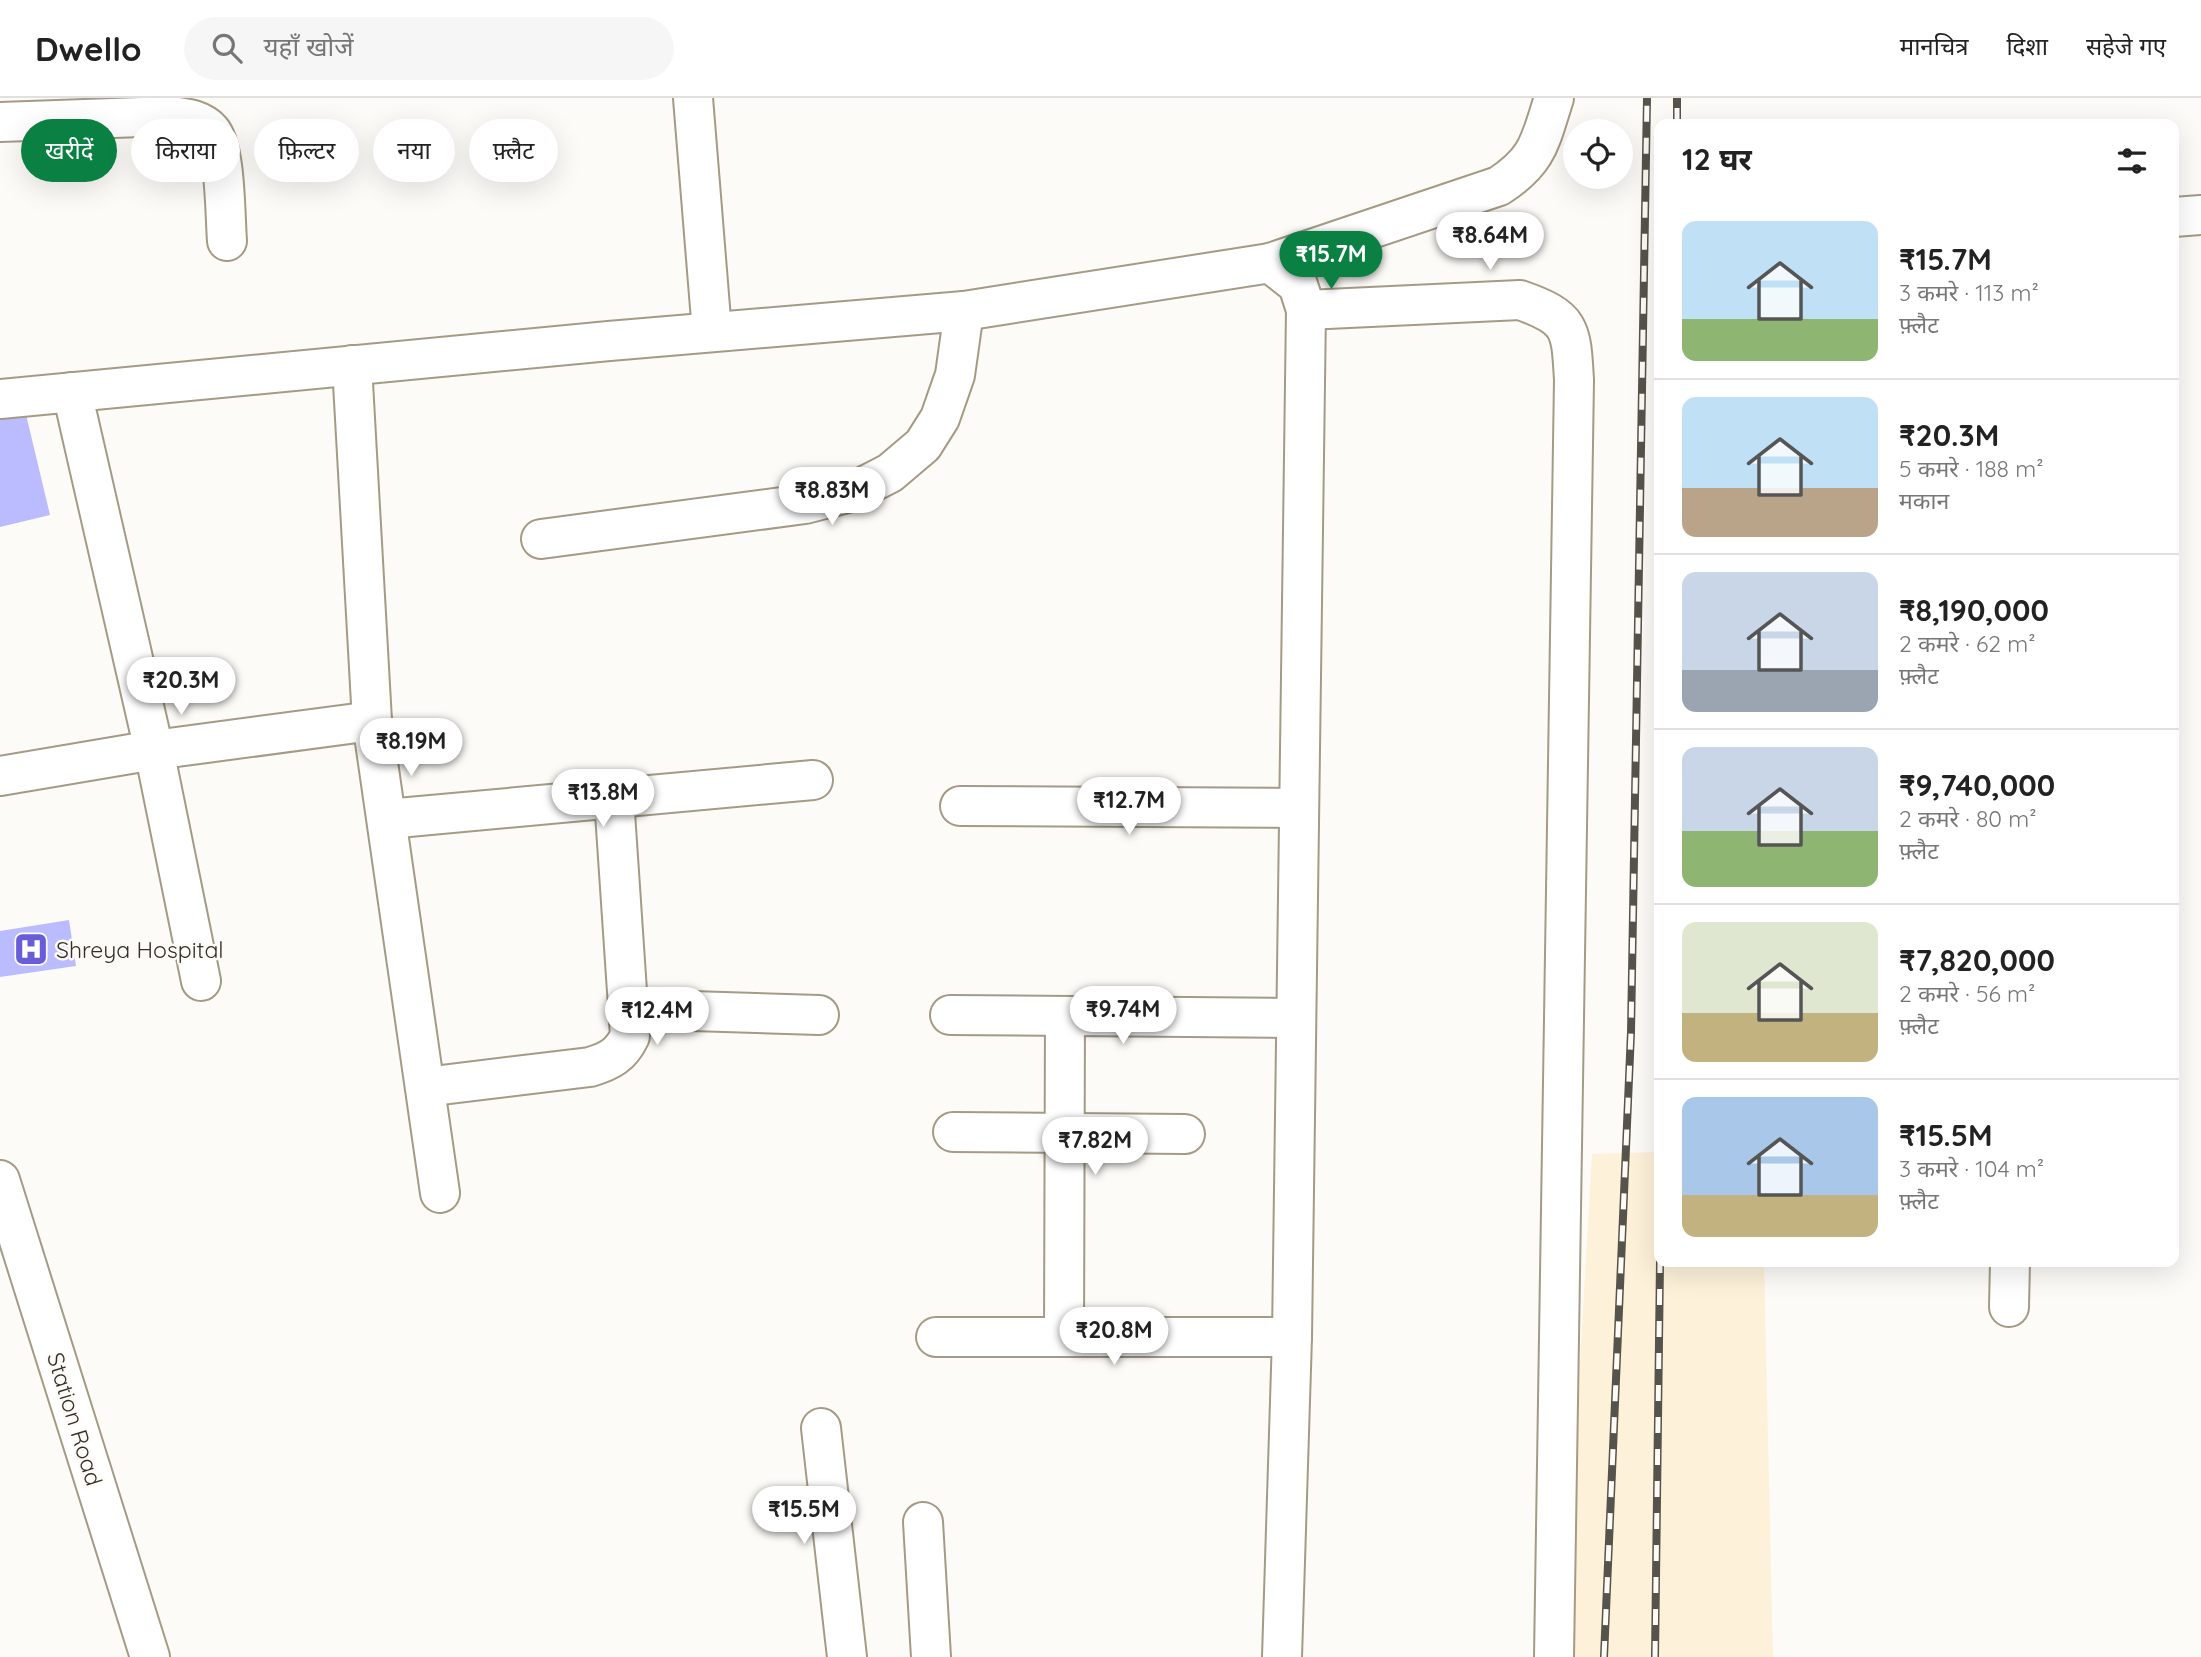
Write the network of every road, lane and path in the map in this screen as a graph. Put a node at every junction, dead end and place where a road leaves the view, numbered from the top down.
1 (693, 98) edge
2 (1554, 98) edge
3 (0, 122) edge
4 (2201, 215) edge
5 (2179, 217) edge
6 (227, 241) dead end
7 (1270, 263) junction
8 (1306, 310) junction
9 (964, 311) junction
10 (712, 332) junction
11 (352, 365) junction
12 (72, 392) junction
13 (0, 399) edge
14 (541, 539) dead end
15 (372, 721) junction
16 (154, 750) junction
17 (0, 776) edge
18 (813, 780) dead end
19 (614, 799) junction
20 (960, 806) dead end
21 (1300, 808) junction
22 (387, 819) junction
23 (201, 981) dead end
24 (628, 1009) junction
25 (950, 1015) dead end
26 (819, 1016) dead end
27 (1065, 1016) junction
28 (1297, 1018) junction
29 (425, 1087) junction
30 (953, 1132) dead end
31 (1065, 1132) junction
32 (1185, 1134) dead end
33 (0, 1180) edge
34 (440, 1193) dead end
35 (2010, 1267) edge
36 (2009, 1307) dead end
37 (936, 1337) dead end
38 (1064, 1337) junction
39 (1292, 1338) junction
40 (821, 1428) dead end
41 (923, 1522) dead end
42 (150, 1657) edge
43 (847, 1657) edge
44 (931, 1657) edge
45 (1282, 1657) edge
46 (1555, 1657) edge

1 - 10 street
2 - 7 street
3 - 6 street
4 - 5 street
7 - 8 street
7 - 9 street
8 - 21 street
8 - 46 street
9 - 10 street
9 - 14 street
10 - 11 street
11 - 12 street
11 - 15 street
12 - 13 street
12 - 16 street
15 - 16 street
15 - 22 street
16 - 17 street
16 - 23 street
18 - 19 street
19 - 22 street
19 - 24 street
20 - 21 street
21 - 28 street
22 - 29 street
24 - 26 street
24 - 29 street
25 - 27 street
27 - 28 street
27 - 31 street
28 - 39 street
29 - 34 street
30 - 31 street
31 - 32 street
31 - 38 street
33 - 42 street, Station Road
35 - 36 street
37 - 38 street
38 - 39 street
39 - 45 street
40 - 43 street
41 - 44 street

